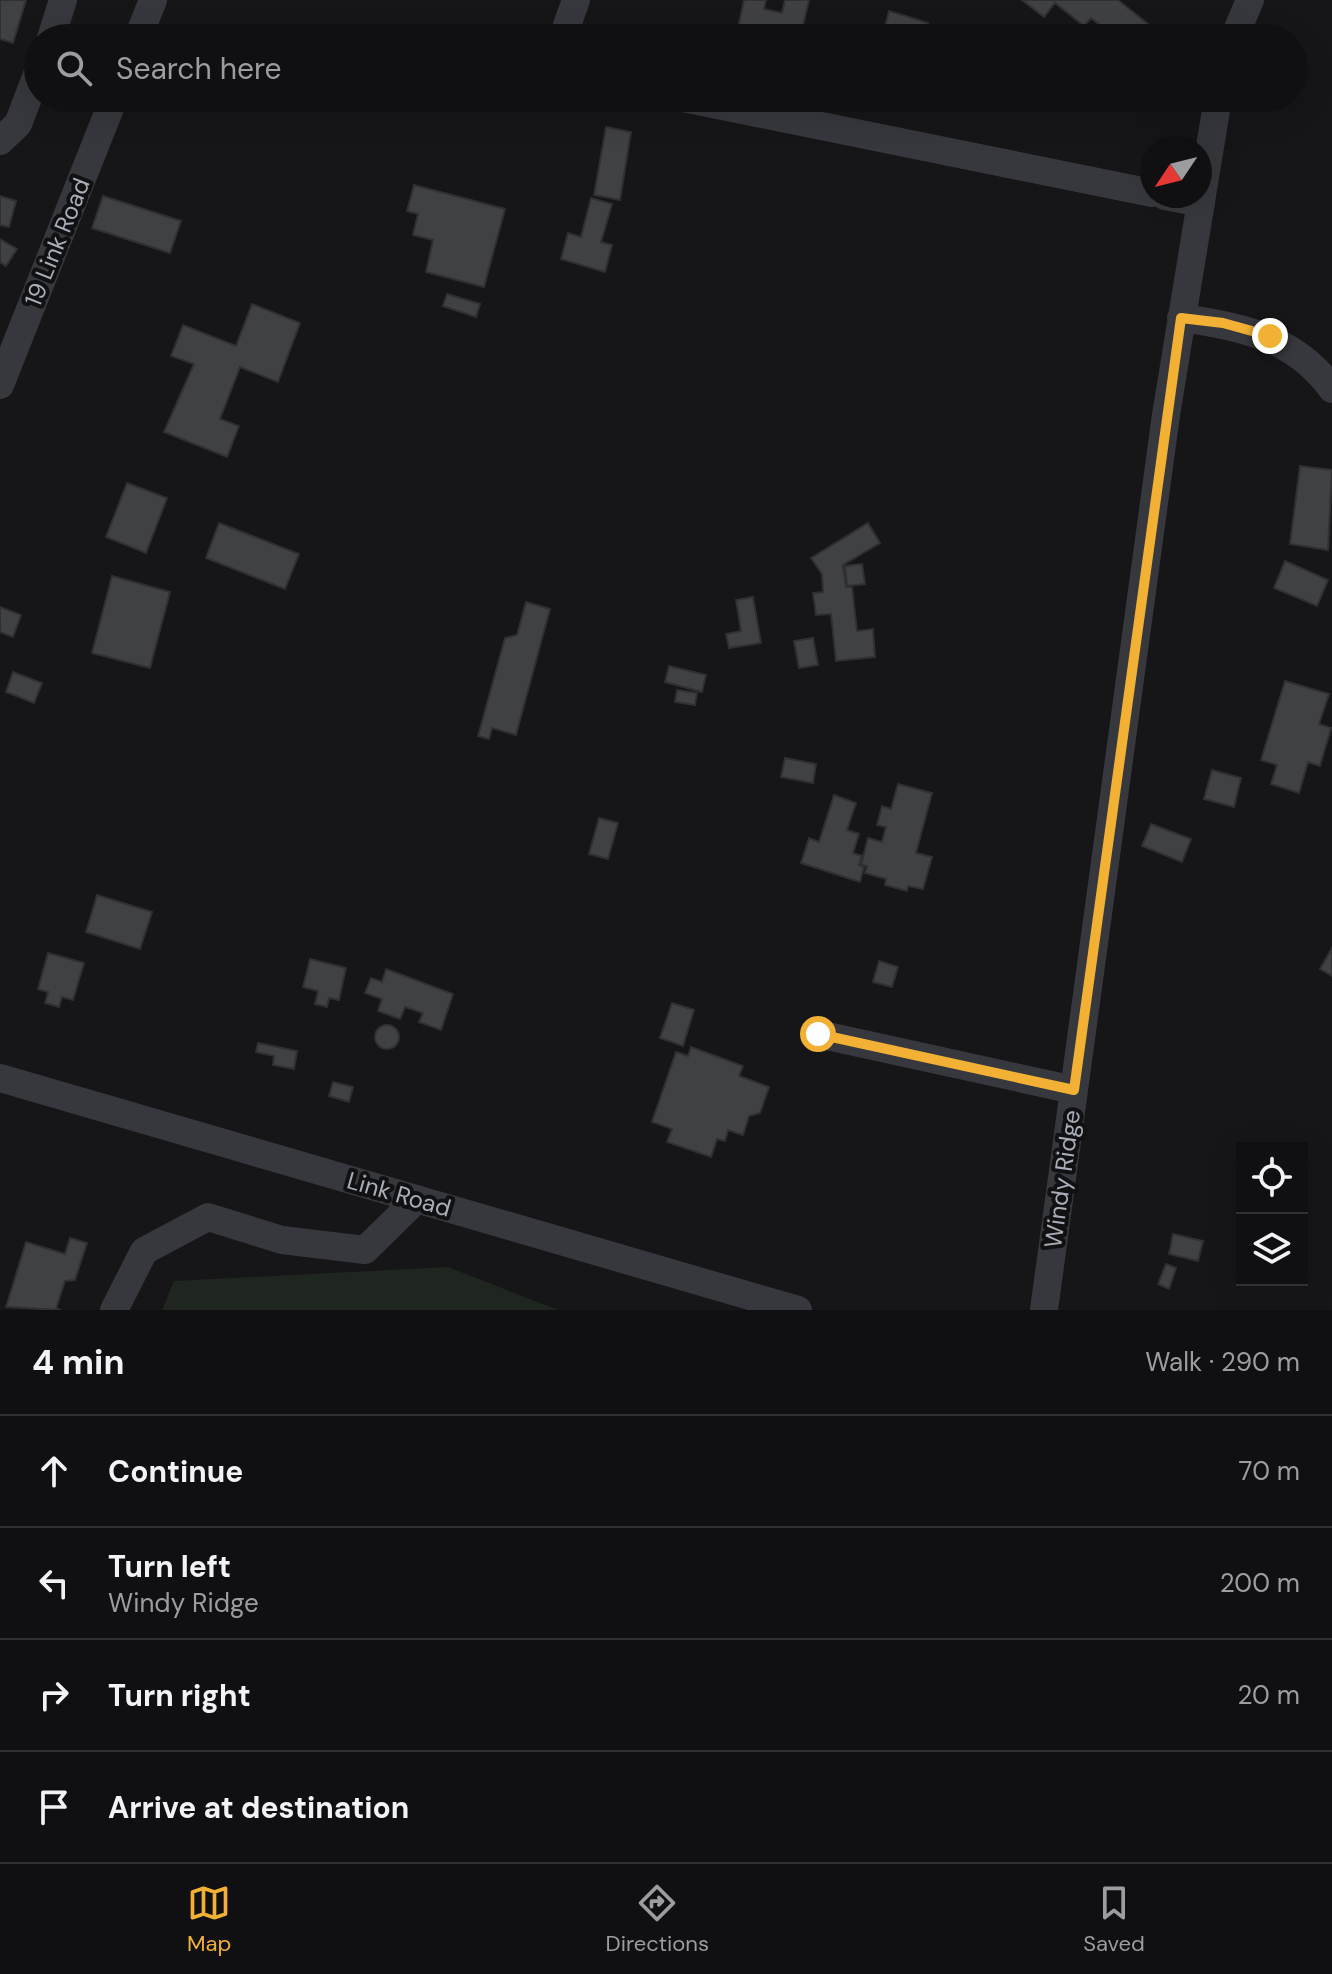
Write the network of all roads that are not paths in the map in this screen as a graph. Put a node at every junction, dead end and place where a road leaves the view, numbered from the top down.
1 (63, 0) edge
2 (153, 0) edge
3 (576, 0) edge
4 (1250, 0) edge
5 (55, 24) edge
6 (144, 24) edge
7 (567, 24) edge
8 (1240, 24) edge
9 (24, 108) edge
10 (108, 112) edge
11 (752, 112) edge
12 (1216, 112) edge
13 (1212, 136) edge
14 (0, 141) edge
15 (1140, 191) edge
16 (1200, 208) edge
17 (1181, 318) junction
18 (0, 385) edge
19 (1332, 389) edge
20 (818, 1034) dead end
21 (0, 1078) edge
22 (1074, 1090) junction
23 (417, 1199) junction
24 (114, 1310) edge
25 (798, 1310) edge
26 (1044, 1310) edge

1 - 5 street
2 - 6 street
3 - 7 street
4 - 8 street
9 - 14 street
10 - 18 street, 19 Link Road
11 - 15 street
12 - 13 street, Windy Ridge
16 - 17 street, Windy Ridge
17 - 19 street
17 - 22 street, Windy Ridge
20 - 22 street
21 - 23 street, Link Road
22 - 26 street, Windy Ridge
23 - 24 street
23 - 25 street, Link Road

